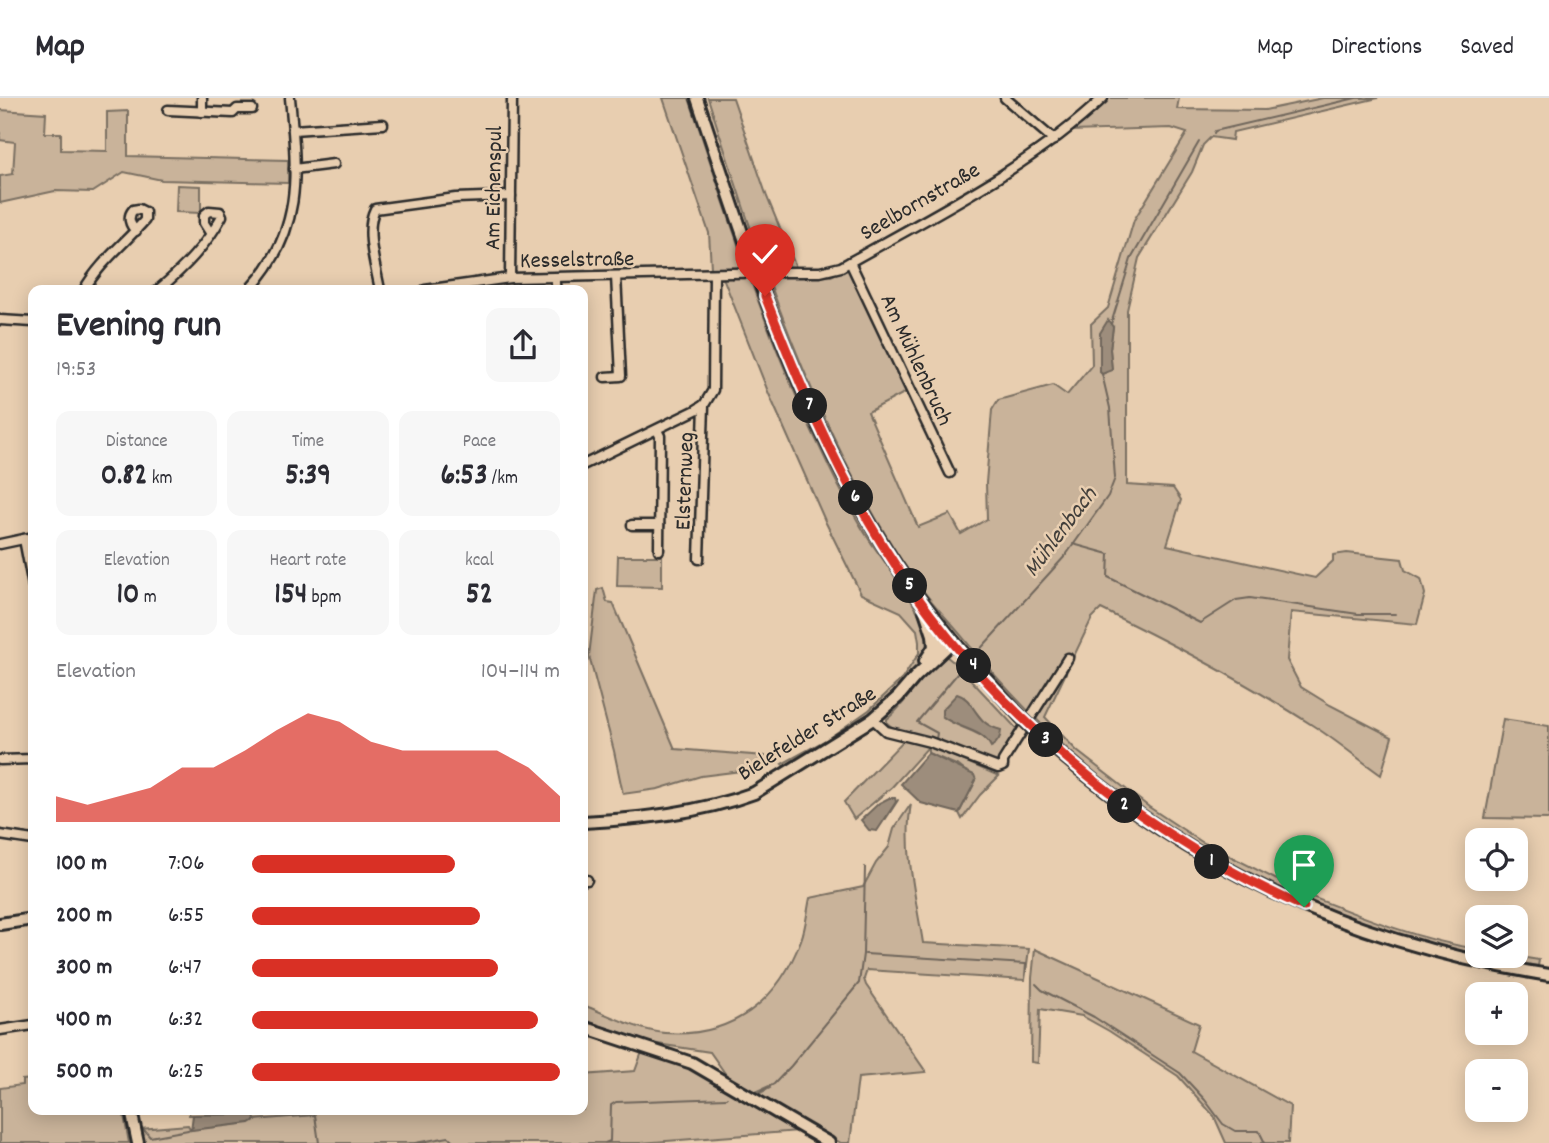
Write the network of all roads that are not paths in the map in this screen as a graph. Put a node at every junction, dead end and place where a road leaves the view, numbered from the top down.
1 (202, 98) edge
2 (290, 98) edge
3 (512, 98) edge
4 (697, 98) edge
5 (1005, 98) edge
6 (1103, 98) edge
7 (252, 109) dead end
8 (168, 110) dead end
9 (202, 112) junction
10 (383, 124) dead end
11 (293, 130) junction
12 (1054, 140) junction
13 (334, 164) dead end
14 (294, 169) junction
15 (511, 196) junction
16 (136, 231) dead end
17 (211, 234) dead end
18 (850, 262) junction
19 (732, 273) joint
20 (714, 274) junction
21 (616, 276) junction
22 (510, 278) junction
23 (555, 278) junction
24 (87, 285) edge
25 (164, 285) edge
26 (253, 285) edge
27 (379, 285) edge
28 (460, 285) edge
29 (556, 285) edge
30 (0, 320) edge
31 (28, 322) edge
32 (605, 377) dead end
33 (704, 405) junction
34 (657, 430) junction
35 (588, 463) edge
36 (950, 473) dead end
37 (659, 525) junction
38 (632, 526) dead end
39 (28, 538) edge
40 (23, 539) junction
41 (0, 544) edge
42 (659, 550) dead end
43 (699, 559) dead end
44 (28, 562) edge
45 (924, 605) junction
46 (950, 638) junction
47 (934, 647) junction
48 (1068, 658) dead end
49 (916, 676) junction
50 (873, 719) junction
51 (28, 759) edge
52 (0, 760) edge
53 (588, 822) edge
54 (0, 835) edge
55 (28, 839) edge
56 (28, 920) edge
57 (0, 925) edge
58 (1549, 975) edge
59 (28, 1026) edge
60 (588, 1029) edge
61 (0, 1030) edge
62 (132, 1115) edge
63 (138, 1143) edge
64 (829, 1143) edge

1 - 9 street
2 - 11 street
3 - 15 street, Am Eichenspul
4 - 45 main road
5 - 12 street
6 - 12 street, Seelbornstraße
7 - 9 street
8 - 9 street
10 - 11 street
11 - 14 street
12 - 18 street, Seelbornstraße
13 - 14 street
14 - 26 street
15 - 22 street, Am Eichenspul
15 - 27 street
16 - 24 street
17 - 25 street
18 - 19 street, Seelbornstraße, bridge
18 - 36 street, Am Mühlenbruch
19 - 20 street, Kesselstraße
20 - 21 street, Kesselstraße
20 - 33 street, Elsternweg
21 - 23 street, Kesselstraße
21 - 32 street
22 - 23 street, Kesselstraße
22 - 28 street, Kesselstraße
23 - 29 street
30 - 31 street
33 - 34 street
33 - 43 street, Elsternweg
34 - 35 street
34 - 37 street
37 - 38 street
37 - 42 street
39 - 40 street
40 - 41 street
40 - 44 street
45 - 46 main road
45 - 47 main road
46 - 47 main road, Bielefelder Straße
46 - 49 main road, Bielefelder Straße
46 - 58 main road, bridge
47 - 49 main road, Bielefelder Straße
48 - 50 street
49 - 50 main road, Bielefelder Straße
50 - 53 main road, Bielefelder Straße
51 - 52 street
54 - 55 street
56 - 57 main road
59 - 61 street
60 - 64 main road
62 - 63 main road

